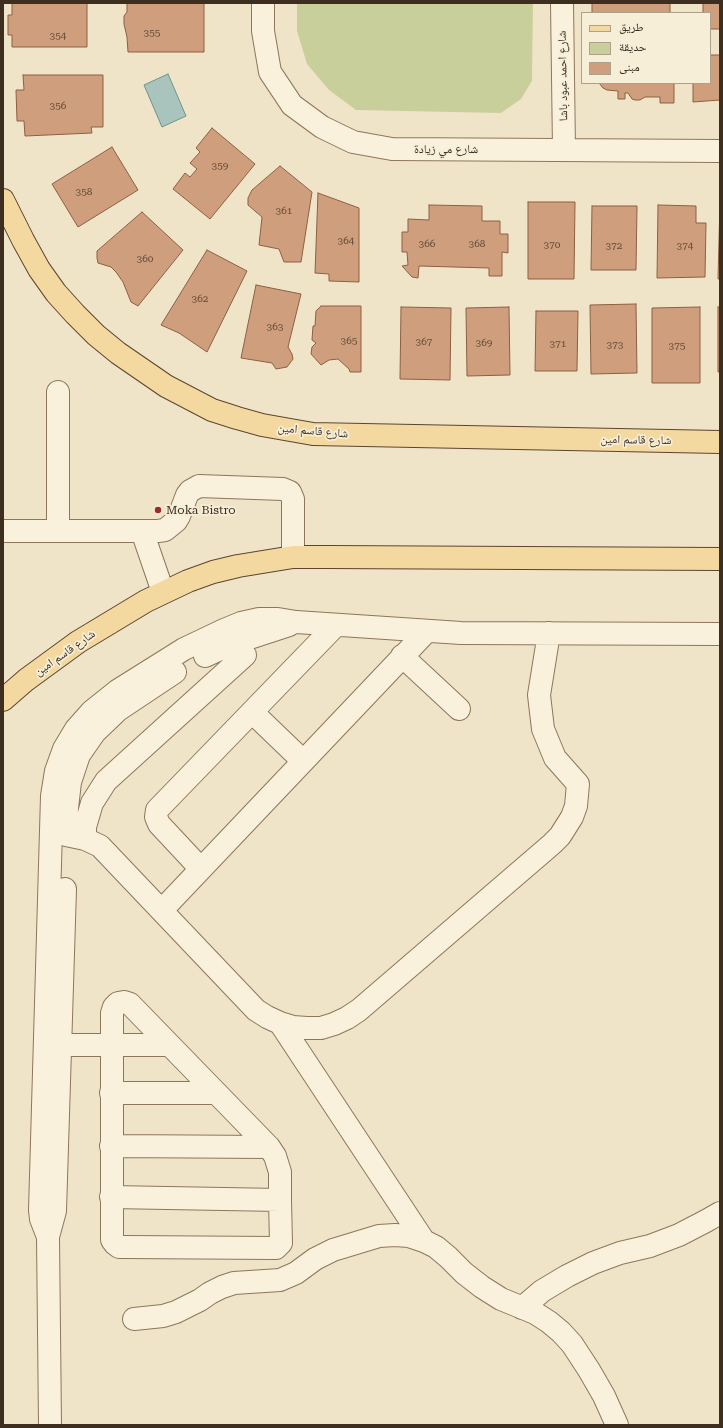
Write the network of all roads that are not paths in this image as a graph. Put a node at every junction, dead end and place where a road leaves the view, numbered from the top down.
1 (263, 3) edge
2 (562, 3) edge
3 (564, 150) junction
4 (720, 151) edge
5 (3, 200) edge
6 (58, 392) dead end
7 (718, 440) edge
8 (3, 531) edge
9 (58, 531) junction
10 (142, 531) junction
11 (294, 557) junction
12 (720, 559) edge
13 (163, 592) junction
14 (296, 622) junction
15 (336, 625) junction
16 (426, 631) junction
17 (549, 633) junction
18 (720, 634) edge
19 (244, 656) dead end
20 (402, 656) junction
21 (3, 700) edge
22 (459, 709) dead end
23 (252, 712) junction
24 (303, 761) junction
25 (76, 837) junction
26 (201, 869) junction
27 (162, 910) junction
28 (280, 1023) junction
29 (52, 1045) junction
30 (112, 1045) junction
31 (169, 1045) junction
32 (215, 1092) junction
33 (111, 1093) junction
34 (111, 1146) junction
35 (269, 1147) junction
36 (111, 1197) junction
37 (280, 1200) junction
38 (720, 1213) edge
39 (424, 1240) junction
40 (522, 1308) junction
41 (134, 1319) dead end
42 (50, 1425) edge
43 (617, 1425) edge

1 - 3 street, شارع مي زيادة
2 - 3 street, شارع احمد عبود باشا
3 - 4 street, شارع مي زيادة
5 - 7 main road, شارع قاسم امين
6 - 9 street
8 - 9 street
9 - 10 street
10 - 11 street
10 - 13 street
11 - 12 main road, شارع قاسم امين
11 - 13 main road, شارع قاسم امين
13 - 21 main road, شارع قاسم امين
14 - 15 street
14 - 25 street
14 - 29 street
15 - 16 street
15 - 23 street
16 - 17 street
16 - 20 street
17 - 18 street
17 - 28 street
19 - 25 street
20 - 22 street
20 - 24 street
23 - 24 street
23 - 26 street
24 - 26 street
25 - 27 street
25 - 29 street
26 - 27 street
27 - 28 street
28 - 39 street
29 - 30 street
29 - 42 street
30 - 31 street
30 - 31 street
30 - 33 street
31 - 32 street
32 - 33 street
32 - 35 street
33 - 34 street
34 - 35 street
34 - 36 street
35 - 37 street
36 - 37 street
36 - 37 street
38 - 40 street
39 - 40 street
39 - 41 street
40 - 43 street

